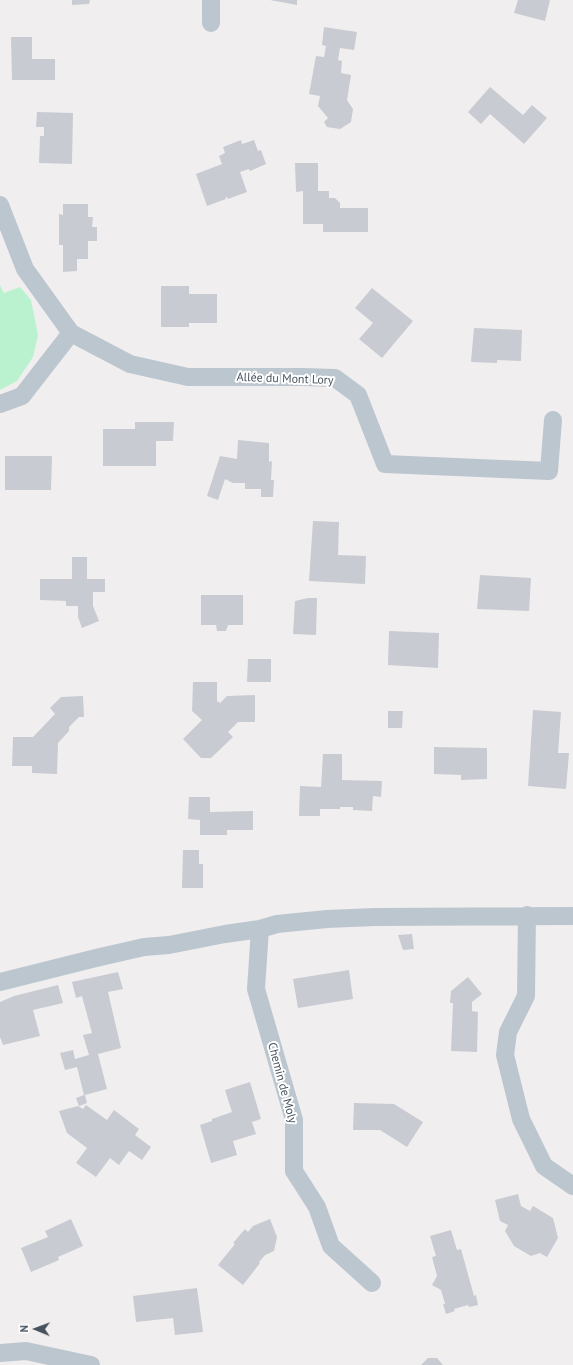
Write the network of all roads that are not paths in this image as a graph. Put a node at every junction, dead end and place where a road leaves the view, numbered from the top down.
1 (211, 0) edge
2 (211, 23) dead end
3 (0, 204) edge
4 (71, 333) junction
5 (0, 404) edge
6 (553, 420) dead end
7 (527, 915) junction
8 (573, 916) edge
9 (260, 929) junction
10 (0, 982) edge
11 (573, 1186) edge
12 (372, 1283) dead end
13 (0, 1353) edge
14 (91, 1365) edge

1 - 2 street
3 - 4 street, Allée du Mont Lory
4 - 5 street
4 - 6 street, Allée du Mont Lory
7 - 8 street
7 - 9 street
7 - 11 street
9 - 10 street
9 - 12 street, Chemin de Moly
13 - 14 street

